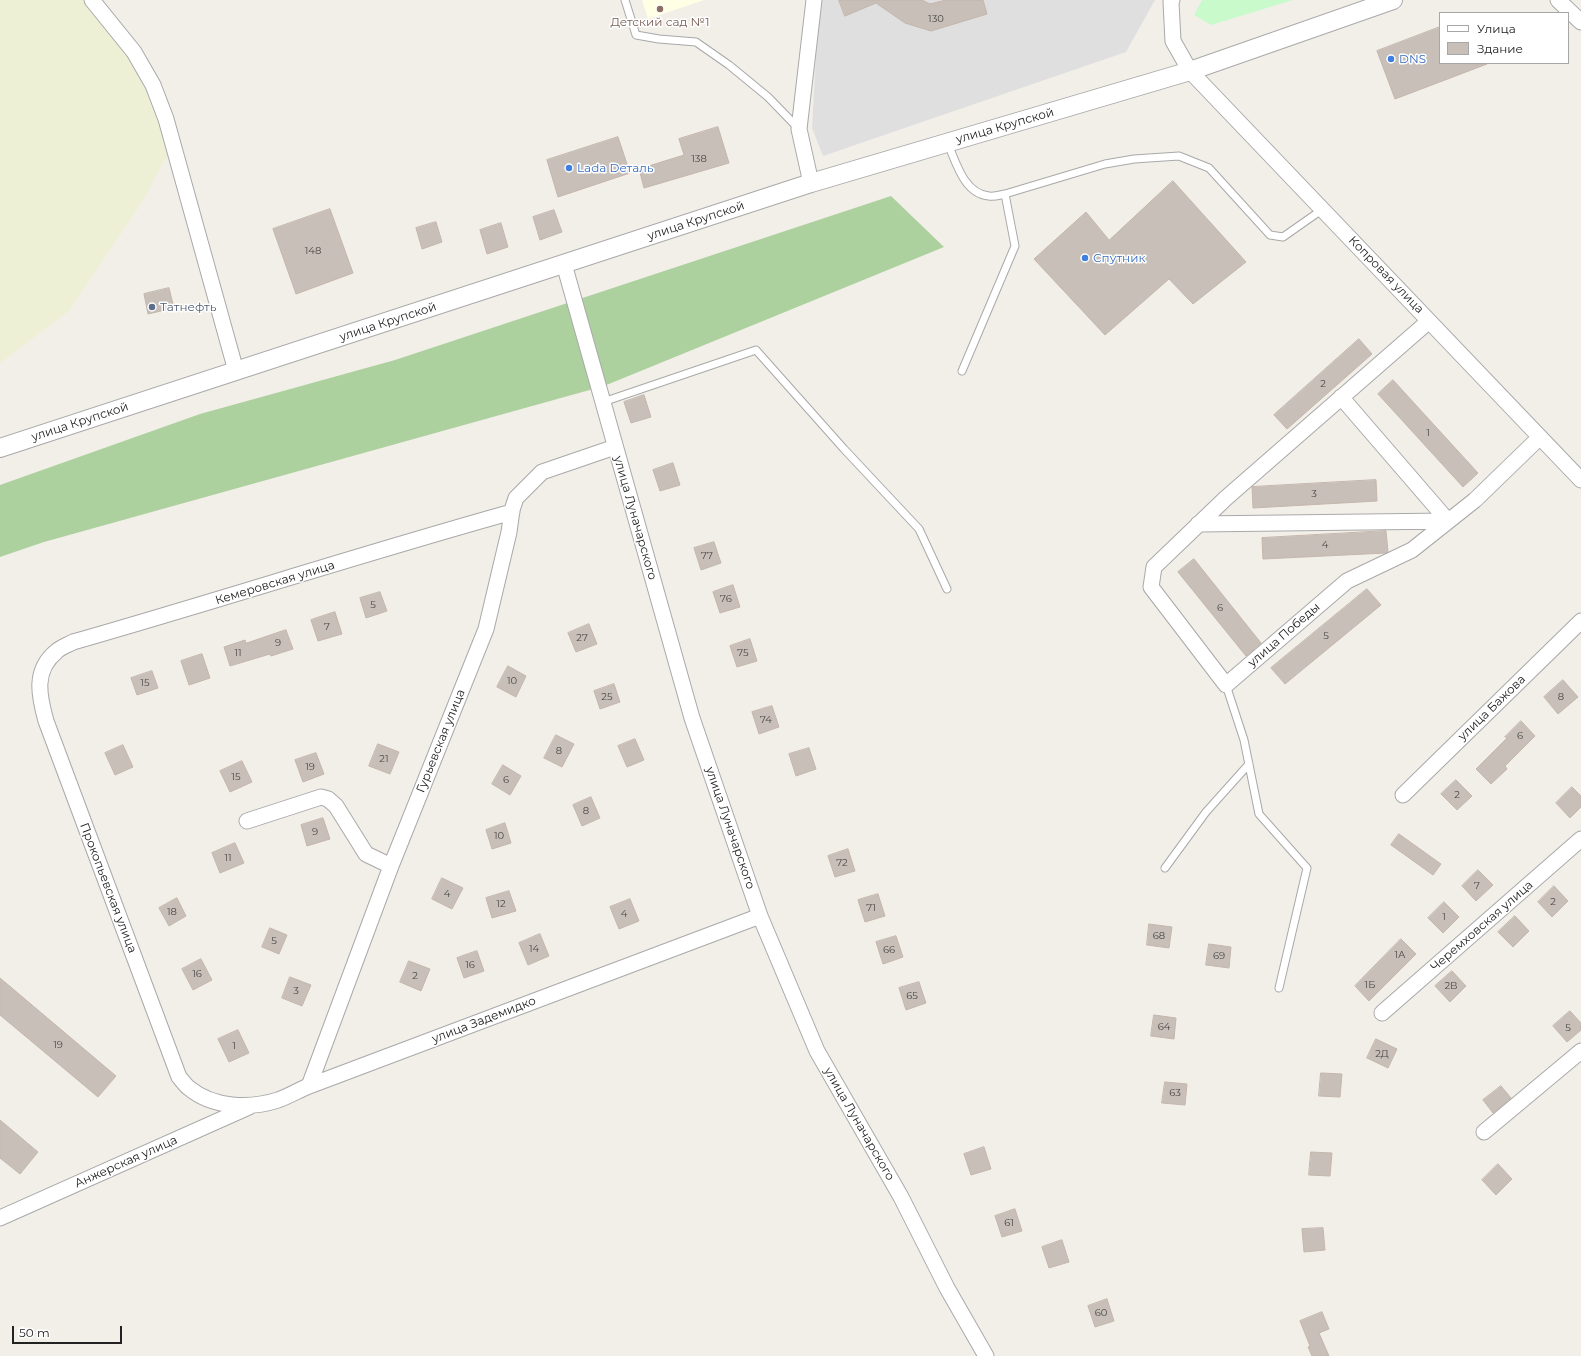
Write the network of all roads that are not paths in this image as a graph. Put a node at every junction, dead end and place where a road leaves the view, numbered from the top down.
1 (92, 0) edge
2 (625, 0) edge
3 (814, 0) edge
4 (1172, 0) edge
5 (1393, 0) edge
6 (1558, 0) edge
7 (1581, 22) edge
8 (1190, 71) junction
9 (799, 129) junction
10 (948, 143) junction
11 (811, 183) junction
12 (1005, 194) junction
13 (1323, 209) junction
14 (564, 264) junction
15 (1429, 320) junction
16 (236, 371) junction
17 (962, 371) dead end
18 (1341, 397) junction
19 (603, 402) junction
20 (1540, 437) junction
21 (615, 447) junction
22 (0, 448) edge
23 (1581, 480) edge
24 (512, 512) junction
25 (1448, 521) junction
26 (1198, 524) junction
27 (947, 589) dead end
28 (1581, 621) edge
29 (45, 665) joint
30 (1226, 685) junction
31 (1249, 764) junction
32 (1403, 796) dead end
33 (247, 821) dead end
34 (1581, 839) edge
35 (391, 866) junction
36 (1165, 868) dead end
37 (760, 916) junction
38 (1279, 988) dead end
39 (1382, 1013) dead end
40 (1581, 1051) edge
41 (309, 1086) junction
42 (206, 1098) joint
43 (251, 1106) junction
44 (1484, 1132) dead end
45 (0, 1218) edge
46 (986, 1356) edge

1 - 16 street
2 - 9 lane
3 - 9 street
4 - 8 street, Копровая улица
5 - 8 street, улица Крупской
6 - 7 street
8 - 10 street, улица Крупской
8 - 13 street, Копровая улица
9 - 11 street
10 - 11 street, улица Крупской
10 - 12 lane
11 - 14 street, улица Крупской
12 - 13 lane
12 - 17 lane
13 - 15 street, Копровая улица
14 - 16 street, улица Крупской
14 - 19 street, улица Луначарского
15 - 18 street
15 - 20 street, Копровая улица
16 - 22 street, улица Крупской
18 - 25 street
18 - 26 street
19 - 21 street, улица Луначарского
19 - 27 lane
20 - 23 street, Копровая улица
20 - 25 street, улица Победы
21 - 24 street, Гурьевская улица
21 - 37 street, улица Луначарского
24 - 29 street, Кемеровская улица
24 - 35 street, Гурьевская улица
25 - 26 street
25 - 30 street, улица Победы
26 - 30 street
28 - 32 street, улица Бажова
29 - 42 street, Прокопьевская улица
30 - 31 lane
31 - 36 lane
31 - 38 lane
33 - 35 street
34 - 39 street, Черемховская улица
35 - 41 street, Гурьевская улица
37 - 41 street, улица Задемидко
37 - 46 street, улица Луначарского
40 - 44 street
41 - 43 street, улица Задемидко
42 - 43 street, улица Задемидко
43 - 45 street, Анжерская улица

